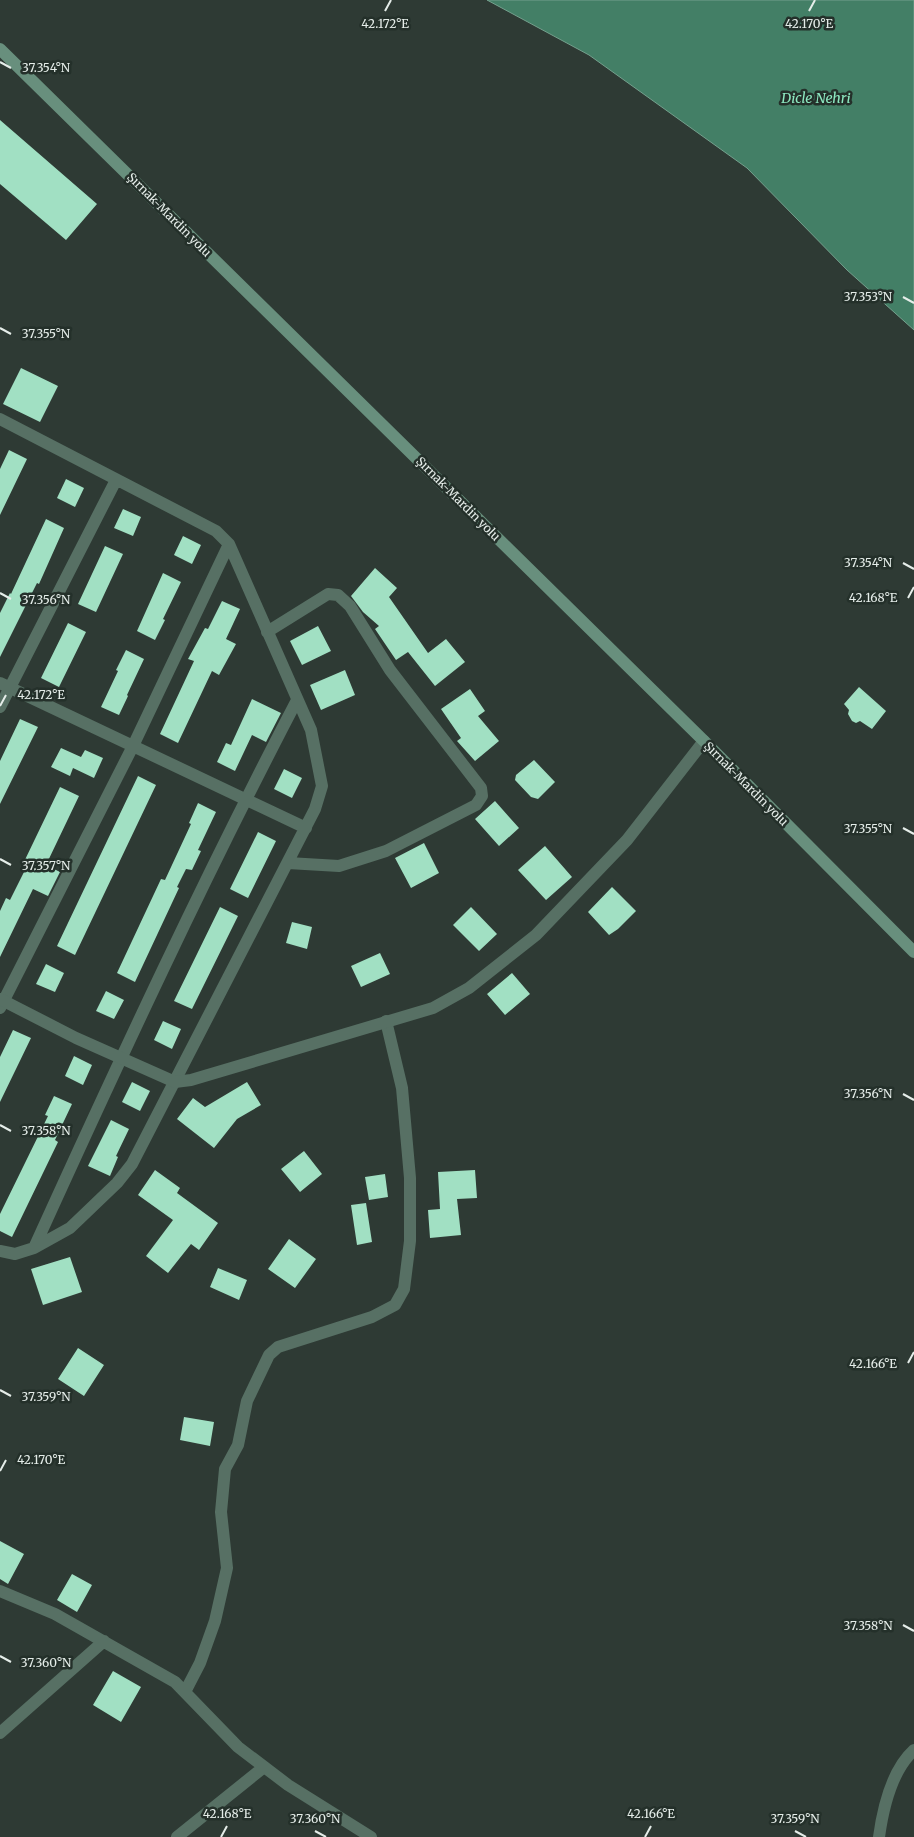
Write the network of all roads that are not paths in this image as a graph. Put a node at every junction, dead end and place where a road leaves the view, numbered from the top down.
1 (0, 49) edge
2 (0, 419) edge
3 (116, 480) junction
4 (229, 544) junction
5 (267, 632) junction
6 (5, 685) edge
7 (298, 700) junction
8 (0, 707) edge
9 (704, 741) junction
10 (133, 746) junction
11 (245, 799) junction
12 (306, 828) junction
13 (288, 862) junction
14 (914, 952) edge
15 (1, 1003) edge
16 (386, 1021) junction
17 (120, 1058) junction
18 (174, 1082) junction
19 (34, 1248) junction
20 (0, 1251) edge
21 (0, 1591) edge
22 (104, 1641) junction
23 (185, 1692) junction
24 (0, 1733) edge
25 (914, 1750) edge
26 (264, 1767) junction
27 (367, 1836) edge
28 (177, 1837) edge
29 (879, 1837) edge

1 - 9 main road, Şırnak-Mardin yolu
2 - 3 street
3 - 4 street
3 - 6 street
4 - 5 street
4 - 10 street
5 - 7 street
5 - 13 street
6 - 8 street
6 - 10 street
7 - 11 street
7 - 12 street
9 - 14 main road, Şırnak-Mardin yolu
9 - 16 street
10 - 11 street
10 - 15 street
11 - 12 street
11 - 17 street
12 - 13 street
13 - 18 street
15 - 17 street
16 - 18 street
16 - 23 street
17 - 18 street
17 - 19 street
18 - 19 street
19 - 20 street
21 - 22 street
22 - 23 street
22 - 24 street
23 - 26 street
25 - 29 street
26 - 27 street
26 - 28 street

